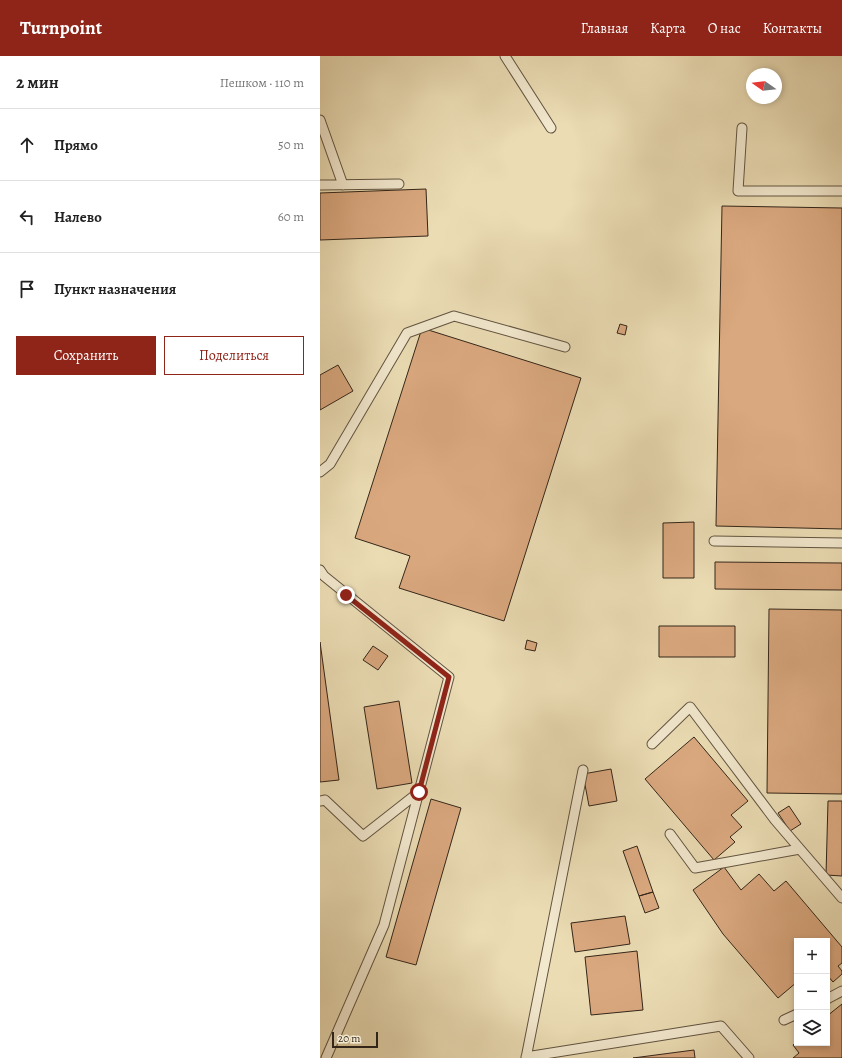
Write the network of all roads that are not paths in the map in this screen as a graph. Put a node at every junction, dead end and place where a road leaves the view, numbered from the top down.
1 (505, 56) edge
2 (320, 120) edge
3 (551, 128) dead end
4 (742, 128) dead end
5 (399, 184) dead end
6 (320, 185) edge
7 (343, 185) junction
8 (842, 191) edge
9 (565, 347) dead end
10 (320, 472) edge
11 (714, 541) dead end
12 (842, 543) edge
13 (320, 570) edge
14 (652, 744) dead end
15 (583, 770) dead end
16 (419, 792) junction
17 (320, 801) edge
18 (670, 834) dead end
19 (800, 849) junction
20 (842, 898) edge
21 (842, 991) edge
22 (830, 997) edge
23 (794, 1015) edge
24 (784, 1020) dead end
25 (326, 1058) edge
26 (526, 1058) edge
27 (749, 1058) edge

1 - 3 lane
2 - 7 lane
4 - 8 lane
5 - 7 lane
6 - 7 lane
9 - 10 lane
11 - 12 lane
13 - 16 lane
14 - 19 lane
15 - 26 lane
16 - 17 lane
16 - 25 lane
18 - 19 lane
19 - 20 lane
21 - 22 lane
23 - 24 lane
26 - 27 lane

